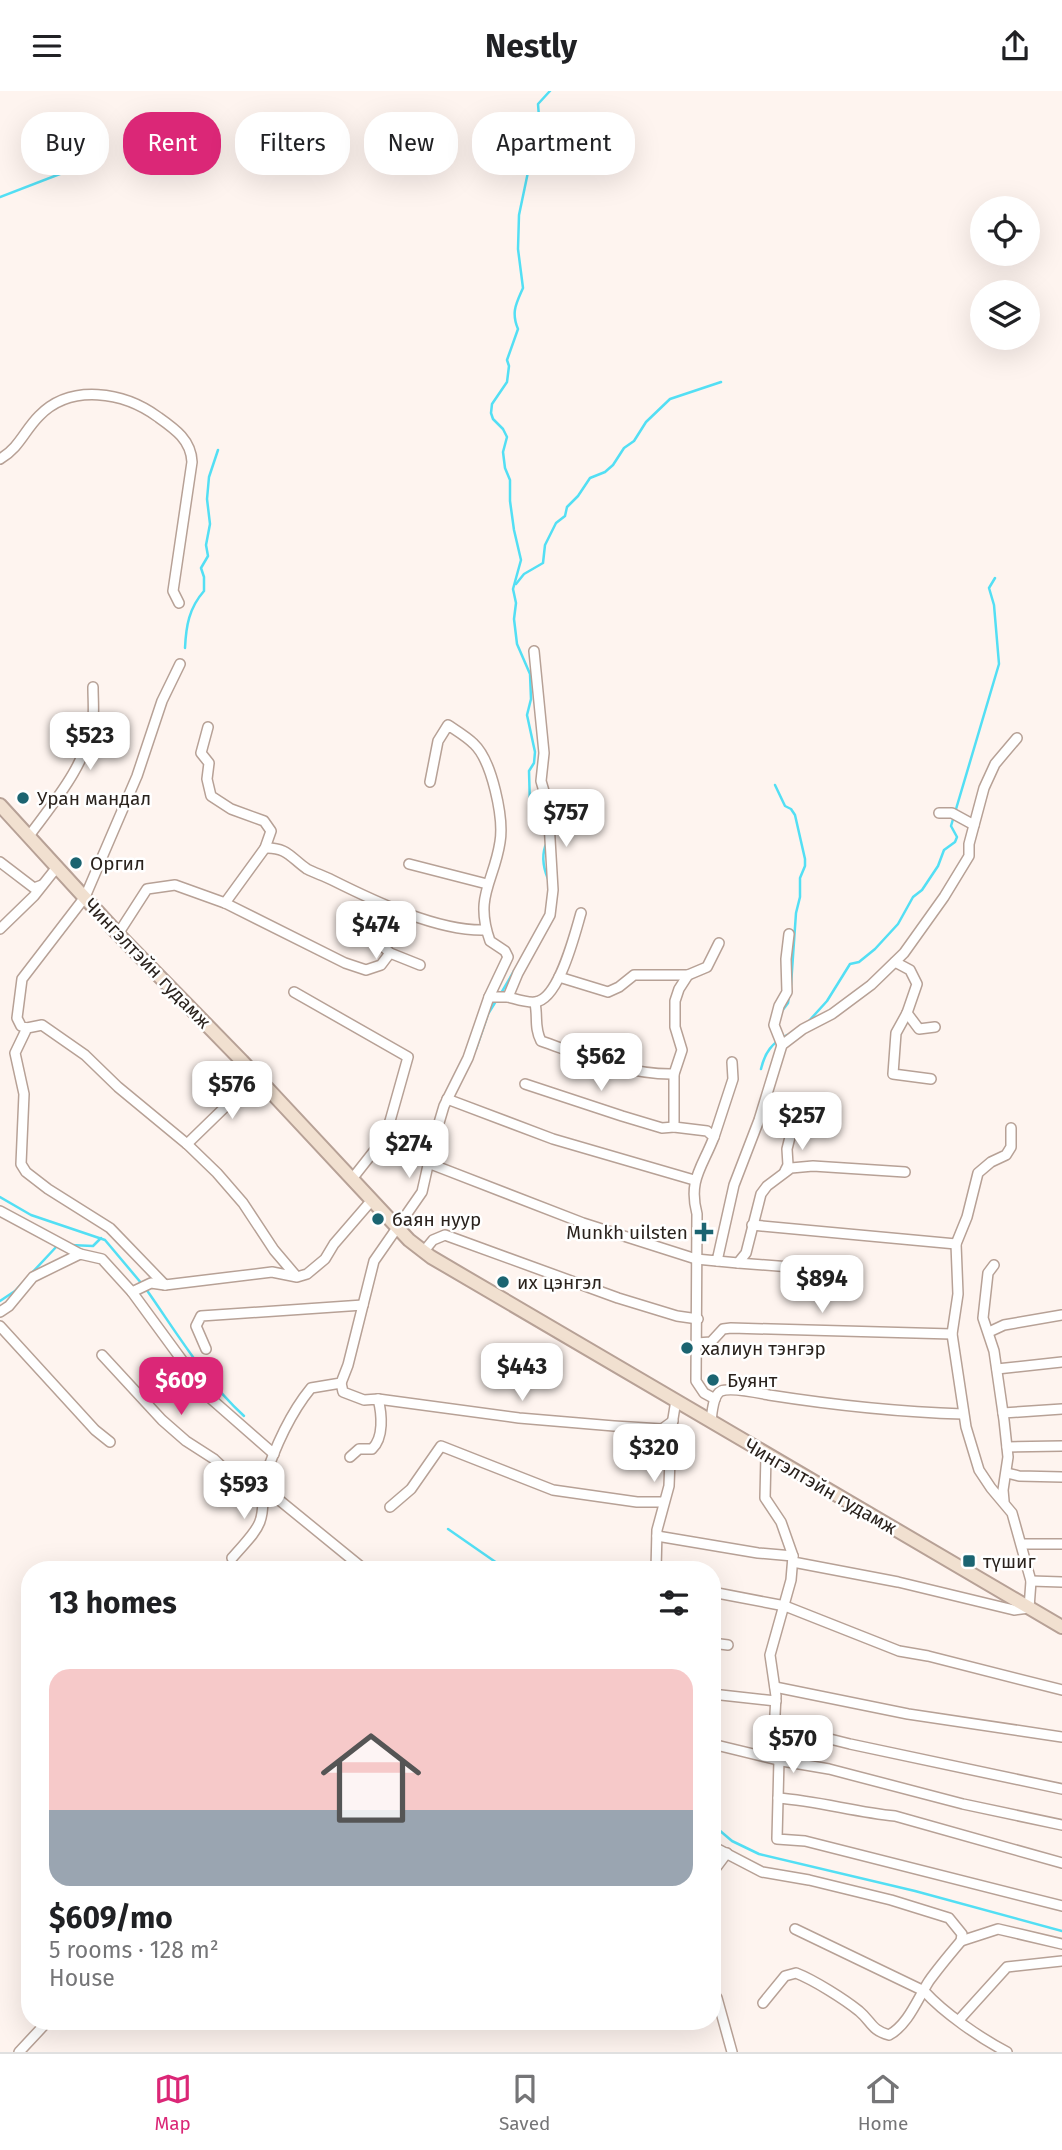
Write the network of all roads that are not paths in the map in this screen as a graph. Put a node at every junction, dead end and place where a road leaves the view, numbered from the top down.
1 (0, 459) edge
2 (179, 603) dead end
3 (534, 651) dead end
4 (180, 663) dead end
5 (93, 687) dead end
6 (208, 727) dead end
7 (1017, 738) dead end
8 (430, 782) dead end
9 (0, 805) edge
10 (939, 813) dead end
11 (974, 825) junction
12 (29, 836) junction
13 (265, 848) junction
14 (0, 862) edge
15 (409, 865) dead end
16 (57, 867) junction
17 (43, 884) junction
18 (487, 884) junction
19 (85, 898) junction
20 (225, 903) junction
21 (581, 913) dead end
22 (346, 927) dead end
23 (0, 929) edge
24 (486, 930) junction
25 (118, 934) junction
26 (789, 934) dead end
27 (719, 943) dead end
28 (390, 953) junction
29 (895, 962) junction
30 (419, 965) dead end
31 (688, 975) junction
32 (559, 977) junction
33 (294, 992) dead end
34 (489, 997) junction
35 (508, 997) junction
36 (535, 1003) junction
37 (906, 1013) junction
38 (934, 1027) dead end
39 (27, 1028) junction
40 (782, 1045) junction
41 (732, 1062) dead end
42 (674, 1074) junction
43 (257, 1076) junction
44 (931, 1079) dead end
45 (525, 1084) dead end
46 (447, 1100) junction
47 (794, 1121) dead end
48 (674, 1127) junction
49 (1011, 1128) dead end
50 (714, 1137) junction
51 (187, 1144) junction
52 (428, 1163) junction
53 (905, 1171) dead end
54 (784, 1173) junction
55 (352, 1179) junction
56 (694, 1180) junction
57 (372, 1200) junction
58 (0, 1211) edge
59 (752, 1225) junction
60 (396, 1227) junction
61 (956, 1244) junction
62 (424, 1251) junction
63 (80, 1254) junction
64 (696, 1259) junction
65 (717, 1261) junction
66 (738, 1263) junction
67 (994, 1265) dead end
68 (855, 1272) dead end
69 (297, 1277) junction
70 (165, 1285) junction
71 (132, 1292) junction
72 (363, 1304) junction
73 (0, 1312) edge
74 (1062, 1315) edge
75 (698, 1319) junction
76 (0, 1326) edge
77 (989, 1332) junction
78 (953, 1334) junction
79 (697, 1343) junction
80 (205, 1349) dead end
81 (102, 1355) dead end
82 (1062, 1362) edge
83 (997, 1369) junction
84 (341, 1383) junction
85 (378, 1399) junction
86 (715, 1399) junction
87 (676, 1400) junction
88 (1062, 1409) edge
89 (1003, 1413) junction
90 (963, 1414) junction
91 (673, 1421) junction
92 (710, 1421) junction
93 (110, 1442) dead end
94 (1062, 1446) edge
95 (1007, 1447) junction
96 (274, 1454) junction
97 (766, 1454) junction
98 (350, 1457) dead end
99 (267, 1472) junction
100 (1007, 1473) junction
101 (1062, 1477) edge
102 (262, 1486) junction
103 (1004, 1501) junction
104 (663, 1502) junction
105 (390, 1507) dead end
106 (657, 1536) junction
107 (1022, 1544) junction
108 (1062, 1544) edge
109 (232, 1558) dead end
110 (793, 1559) junction
111 (354, 1561) edge
112 (656, 1561) edge
113 (1031, 1581) junction
114 (1062, 1582) edge
115 (721, 1594) edge
116 (785, 1606) junction
117 (1029, 1608) junction
118 (1062, 1627) edge
119 (721, 1644) edge
120 (728, 1645) dead end
121 (775, 1687) junction
122 (1062, 1690) edge
123 (721, 1696) edge
124 (776, 1701) junction
125 (774, 1725) junction
126 (1062, 1737) edge
127 (721, 1746) edge
128 (779, 1759) junction
129 (1062, 1789) edge
130 (778, 1798) junction
131 (1062, 1825) edge
132 (721, 1850) edge
133 (727, 1853) junction
134 (721, 1861) edge
135 (1062, 1863) edge
136 (1062, 1906) edge
137 (795, 1929) dead end
138 (961, 1941) junction
139 (1062, 1944) edge
140 (1062, 1961) edge
141 (924, 1991) junction
142 (763, 2003) dead end
143 (721, 2010) edge
144 (959, 2020) junction
145 (40, 2030) edge
146 (19, 2052) edge
147 (732, 2052) edge
148 (1007, 2052) edge

1 - 2 street
3 - 35 street
4 - 19 street
5 - 12 street
6 - 13 street
7 - 11 street
8 - 18 street
9 - 12 main road, Чингэлтэйн гудамж
10 - 11 street
11 - 29 street
12 - 16 main road, Чингэлтэйн гудамж
13 - 20 street
13 - 24 street
14 - 17 street
15 - 18 street
16 - 17 street
16 - 19 main road, Чингэлтэйн гудамж
17 - 23 street
18 - 24 street
19 - 25 main road, Чингэлтэйн гудамж
19 - 39 street
20 - 25 street
20 - 28 street
21 - 32 street
22 - 28 street
24 - 34 street
25 - 43 main road, Чингэлтэйн гудамж
26 - 40 street
27 - 31 street
28 - 30 street
29 - 37 street
29 - 40 street
31 - 32 street
31 - 42 street
32 - 36 street
33 - 55 street
34 - 35 street
34 - 46 street
35 - 36 street
36 - 42 street
37 - 38 street
37 - 44 street
39 - 51 street
39 - 70 street
40 - 65 street
41 - 50 street
42 - 48 street
43 - 51 street
43 - 55 main road, Чингэлтэйн гудамж
45 - 48 street
46 - 52 street
46 - 56 street
47 - 54 street
48 - 50 street
49 - 61 street
50 - 56 street
51 - 69 street
52 - 60 street
52 - 64 street
53 - 54 street
54 - 59 street
55 - 57 main road, Чингэлтэйн гудамж
56 - 64 street
57 - 60 main road, Чингэлтэйн гудамж
57 - 69 street
58 - 63 street
59 - 61 street
59 - 66 street
60 - 62 main road, Чингэлтэйн гудамж
60 - 72 street
61 - 78 street
62 - 75 street
62 - 87 main road, Чингэлтэйн гудамж
63 - 71 street
63 - 73 street
64 - 65 street
64 - 75 street
65 - 66 street
66 - 68 street
67 - 77 street
69 - 70 street
70 - 71 street
71 - 96 street
72 - 80 street
72 - 84 street
74 - 77 street
75 - 79 street
76 - 93 street
77 - 83 street
78 - 79 street
78 - 90 street
79 - 86 street
81 - 99 street
82 - 83 street
83 - 89 street
84 - 85 street
84 - 96 street
85 - 91 street
85 - 98 street
86 - 90 street
86 - 92 street
87 - 91 street
87 - 92 main road, Чингэлтэйн гудамж
88 - 89 street
89 - 95 street
90 - 103 street
91 - 104 street
92 - 97 main road, Чингэлтэйн гудамж
94 - 95 street
95 - 100 street
96 - 99 street
97 - 110 street
97 - 117 main road, Чингэлтэйн гудамж
99 - 102 street
100 - 101 street
100 - 103 street
102 - 109 street
102 - 111 street
103 - 107 street
104 - 105 street
104 - 106 street
106 - 110 street
106 - 112 street
107 - 108 street
107 - 113 street
110 - 116 street
110 - 117 street
113 - 114 street
113 - 117 street
115 - 116 street
116 - 121 street
116 - 122 street
117 - 118 main road, Чингэлтэйн гудамж
119 - 120 street
121 - 124 street
121 - 126 street
123 - 124 street
124 - 125 street
125 - 128 street
125 - 129 street
127 - 128 street
128 - 130 street
128 - 131 street
130 - 135 street
130 - 136 street
132 - 133 street
133 - 134 street
133 - 138 street
137 - 141 street
138 - 139 street
138 - 141 street
140 - 144 street
141 - 142 street
141 - 144 street
143 - 147 street
144 - 148 street
145 - 146 street

